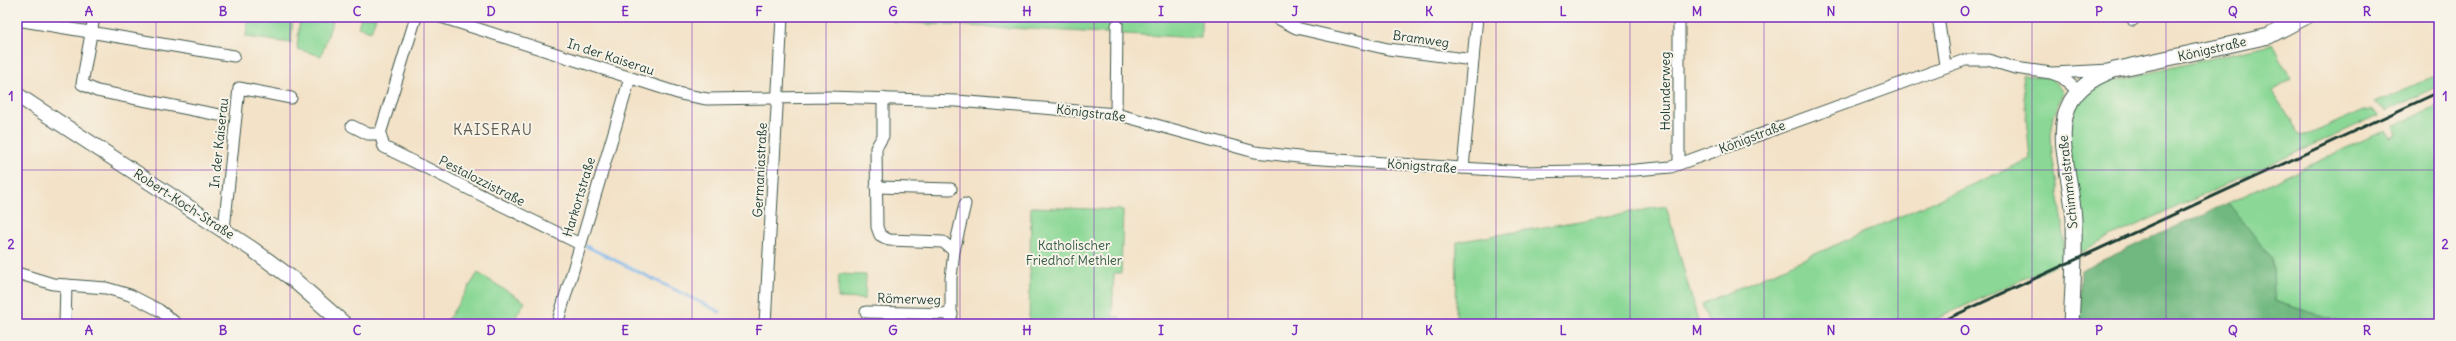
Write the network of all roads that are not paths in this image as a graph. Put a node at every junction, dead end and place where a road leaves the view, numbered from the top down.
1 (94, 17) edge
2 (416, 17) edge
3 (441, 17) edge
4 (782, 17) edge
5 (1275, 17) edge
6 (1477, 17) edge
7 (1679, 17) edge
8 (1938, 17) edge
9 (2305, 17) edge
10 (17, 20) edge
11 (2279, 24) edge
12 (1117, 26) dead end
13 (90, 34) junction
14 (234, 56) dead end
15 (1473, 60) junction
16 (1945, 65) junction
17 (2114, 70) junction
18 (2051, 73) junction
19 (630, 78) junction
20 (2078, 91) junction
21 (17, 96) edge
22 (777, 97) junction
23 (291, 98) dead end
24 (883, 98) junction
25 (1116, 114) junction
26 (219, 115) dead end
27 (352, 126) dead end
28 (380, 134) junction
29 (1679, 164) junction
30 (1463, 168) junction
31 (876, 187) junction
32 (951, 189) dead end
33 (965, 204) dead end
34 (224, 229) junction
35 (580, 244) junction
36 (954, 251) junction
37 (17, 273) edge
38 (64, 282) junction
39 (866, 312) dead end
40 (952, 319) edge
41 (65, 324) edge
42 (177, 324) edge
43 (344, 324) edge
44 (558, 324) edge
45 (765, 324) edge
46 (2071, 324) edge

1 - 13 street
2 - 28 street
3 - 19 street, In der Kaiserau
4 - 22 street, Germaniastraße
5 - 15 street, Bramweg
6 - 15 street
7 - 29 street, Holunderweg
8 - 16 street
9 - 11 street, Königstraße
10 - 13 street
11 - 17 street, Königstraße
12 - 25 street
13 - 14 street
13 - 26 street
15 - 30 street
16 - 18 street, Königstraße
16 - 29 street, Königstraße
17 - 18 street, Königstraße
17 - 20 street, Königstraße
18 - 20 street, Königstraße
19 - 22 street, In der Kaiserau
19 - 35 street, Harkortstraße
20 - 46 street, Schimmelstraße
21 - 34 street, Robert-Koch-Straße
22 - 24 street, Königstraße
22 - 45 street, Germaniastraße
23 - 34 street, In der Kaiserau
24 - 25 street, Königstraße
24 - 31 street
25 - 30 street, Königstraße
27 - 28 street
28 - 35 street, Pestalozzistraße
29 - 30 street, Königstraße
31 - 32 street
31 - 36 street
33 - 36 street, Römerweg
34 - 43 street, Robert-Koch-Straße
35 - 44 street, Harkortstraße
36 - 40 street, Römerweg
37 - 38 street
38 - 41 street
38 - 42 street
39 - 40 street, Römerweg

